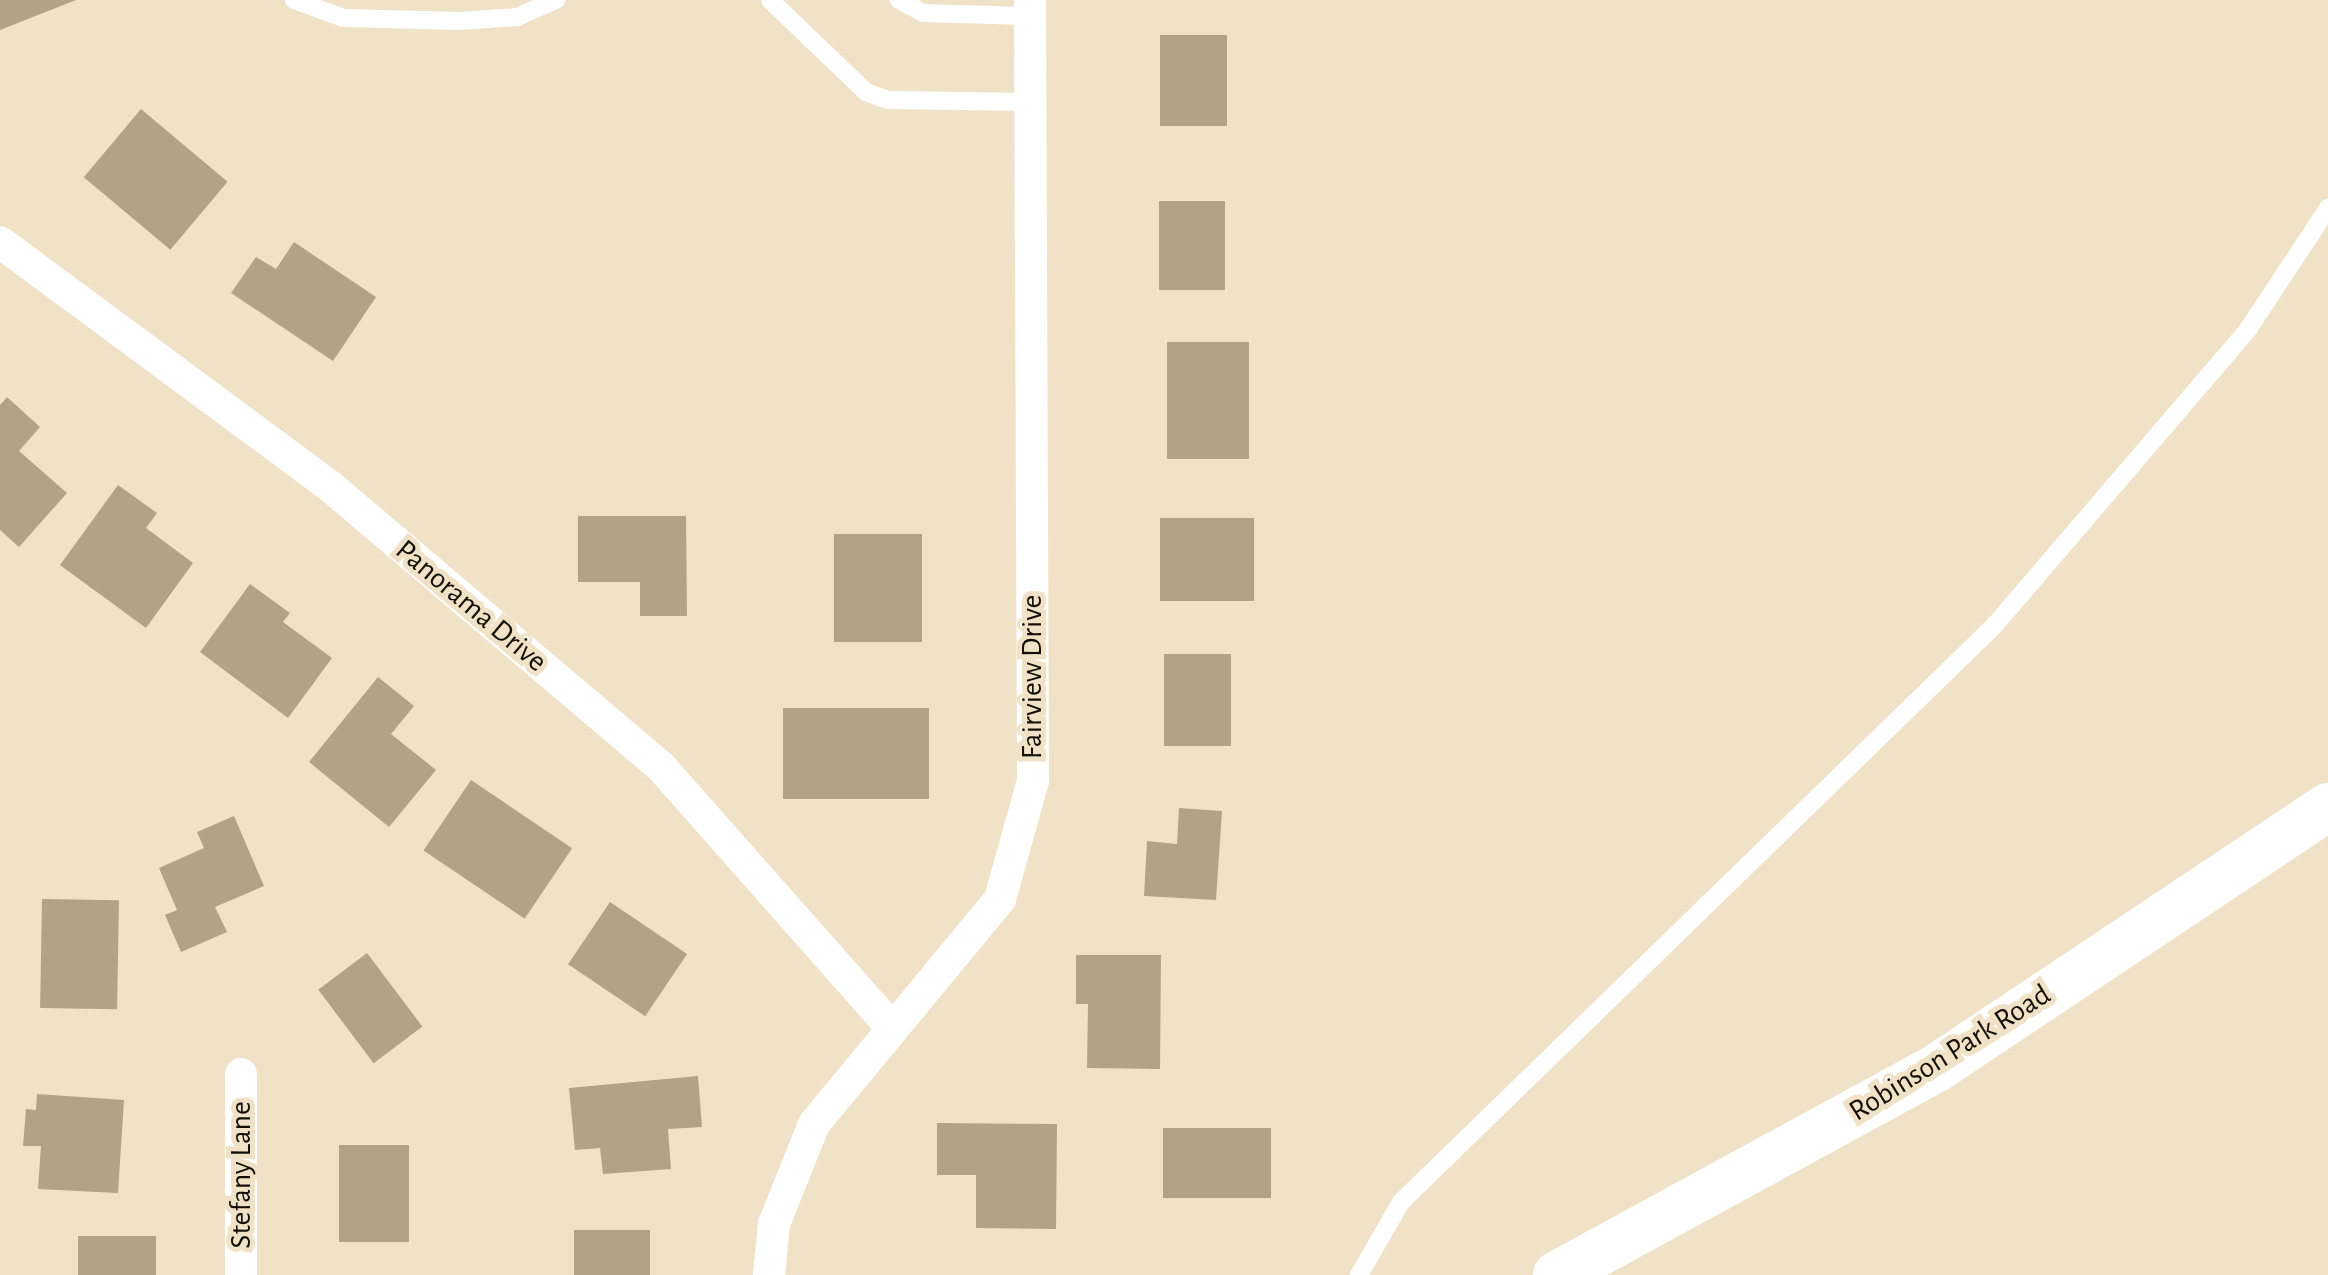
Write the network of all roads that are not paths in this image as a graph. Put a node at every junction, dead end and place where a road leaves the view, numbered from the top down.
1 (294, 0) edge
2 (556, 0) edge
3 (770, 0) edge
4 (899, 0) edge
5 (1030, 8) edge
6 (1030, 102) junction
7 (2328, 208) edge
8 (0, 242) edge
9 (2328, 807) edge
10 (891, 1027) junction
11 (241, 1074) dead end
12 (241, 1275) edge
13 (769, 1275) edge
14 (1359, 1275) edge
15 (1557, 1275) edge

1 - 2 lane
3 - 6 lane
4 - 5 lane
5 - 6 street, Fairview Drive
6 - 10 street, Fairview Drive
7 - 14 lane
8 - 10 street, Panorama Drive
9 - 15 street, Robinson Park Road
10 - 13 street, Fairview Drive
11 - 12 street, Stefany Lane

